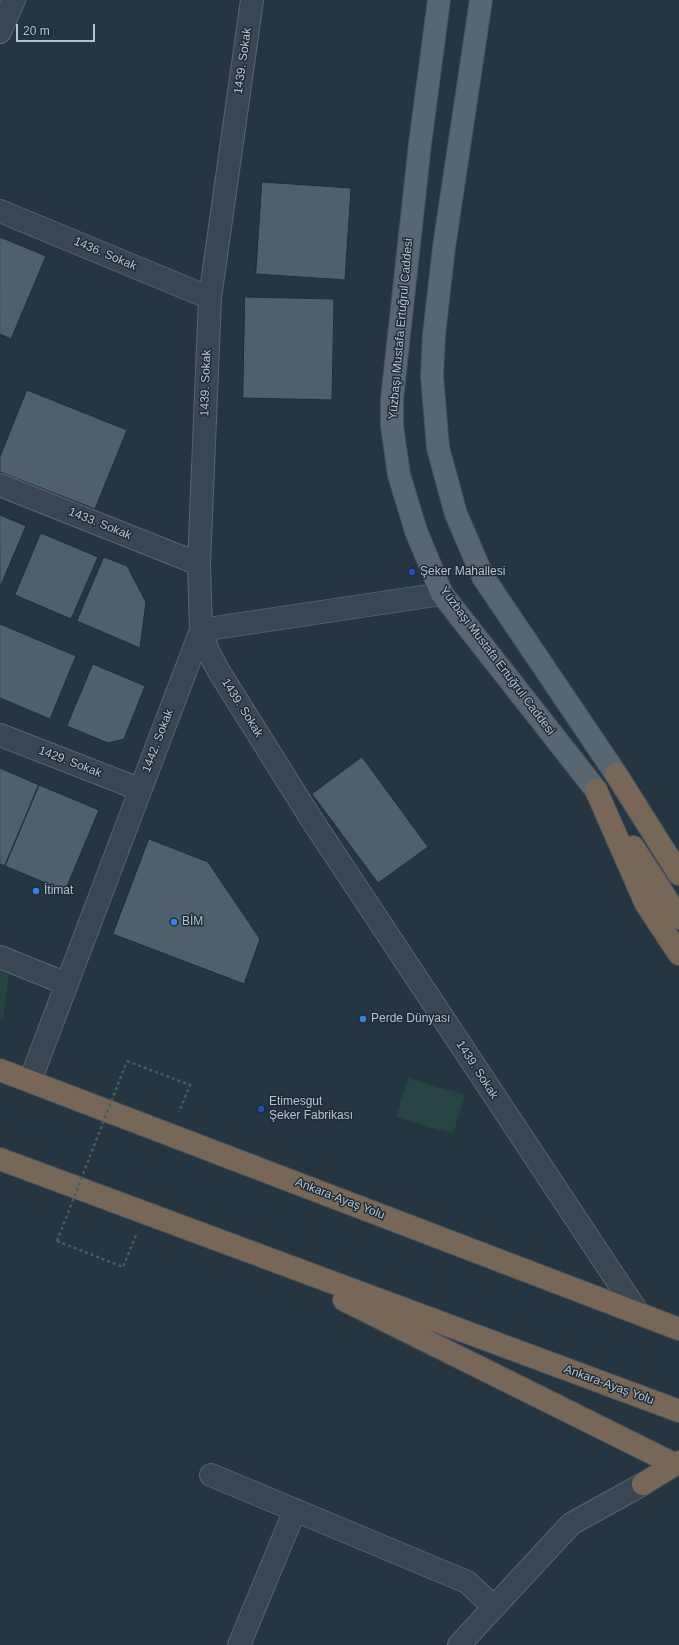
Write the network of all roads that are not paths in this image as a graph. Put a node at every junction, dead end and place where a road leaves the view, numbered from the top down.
1 (14, 0) edge
2 (252, 0) edge
3 (439, 0) edge
4 (481, 0) edge
5 (0, 32) edge
6 (0, 211) edge
7 (210, 298) junction
8 (0, 485) edge
9 (199, 564) junction
10 (442, 594) junction
11 (201, 630) junction
12 (0, 735) edge
13 (616, 774) junction
14 (139, 789) junction
15 (596, 790) junction
16 (679, 850) edge
17 (679, 874) edge
18 (679, 918) edge
19 (679, 954) edge
20 (0, 957) edge
21 (67, 984) junction
22 (0, 1070) edge
23 (30, 1081) junction
24 (0, 1159) edge
25 (243, 1249) junction
26 (637, 1311) junction
27 (679, 1329) edge
28 (679, 1411) edge
29 (677, 1464) edge
30 (211, 1475) dead end
31 (643, 1484) joint
32 (295, 1510) junction
33 (494, 1607) junction
34 (239, 1645) edge
35 (459, 1645) edge

1 - 5 street
2 - 7 street, 1439. Sokak
3 - 10 main road, Yüzbaşı Mustafa Ertuğrul Caddesi
4 - 13 main road
6 - 7 street, 1436. Sokak
7 - 9 street, 1439. Sokak
8 - 9 street, 1433. Sokak
9 - 11 street, 1439. Sokak
10 - 11 street
10 - 15 main road, Yüzbaşı Mustafa Ertuğrul Caddesi
11 - 14 street, 1442. Sokak
11 - 26 street, 1439. Sokak
12 - 14 street, 1429. Sokak
13 - 16 highway
13 - 17 highway
14 - 21 street, 1442. Sokak
15 - 18 highway
15 - 19 highway
20 - 21 street
21 - 23 street, 1442. Sokak
22 - 23 highway, Ankara-Ayaş Yolu
23 - 26 highway, Ankara-Ayaş Yolu
24 - 25 highway, Ankara-Ayaş Yolu
25 - 28 highway, Ankara-Ayaş Yolu
25 - 29 highway
26 - 27 highway, Ankara-Ayaş Yolu
29 - 31 highway
30 - 32 street
31 - 33 street
32 - 33 street
32 - 34 street
33 - 35 street

